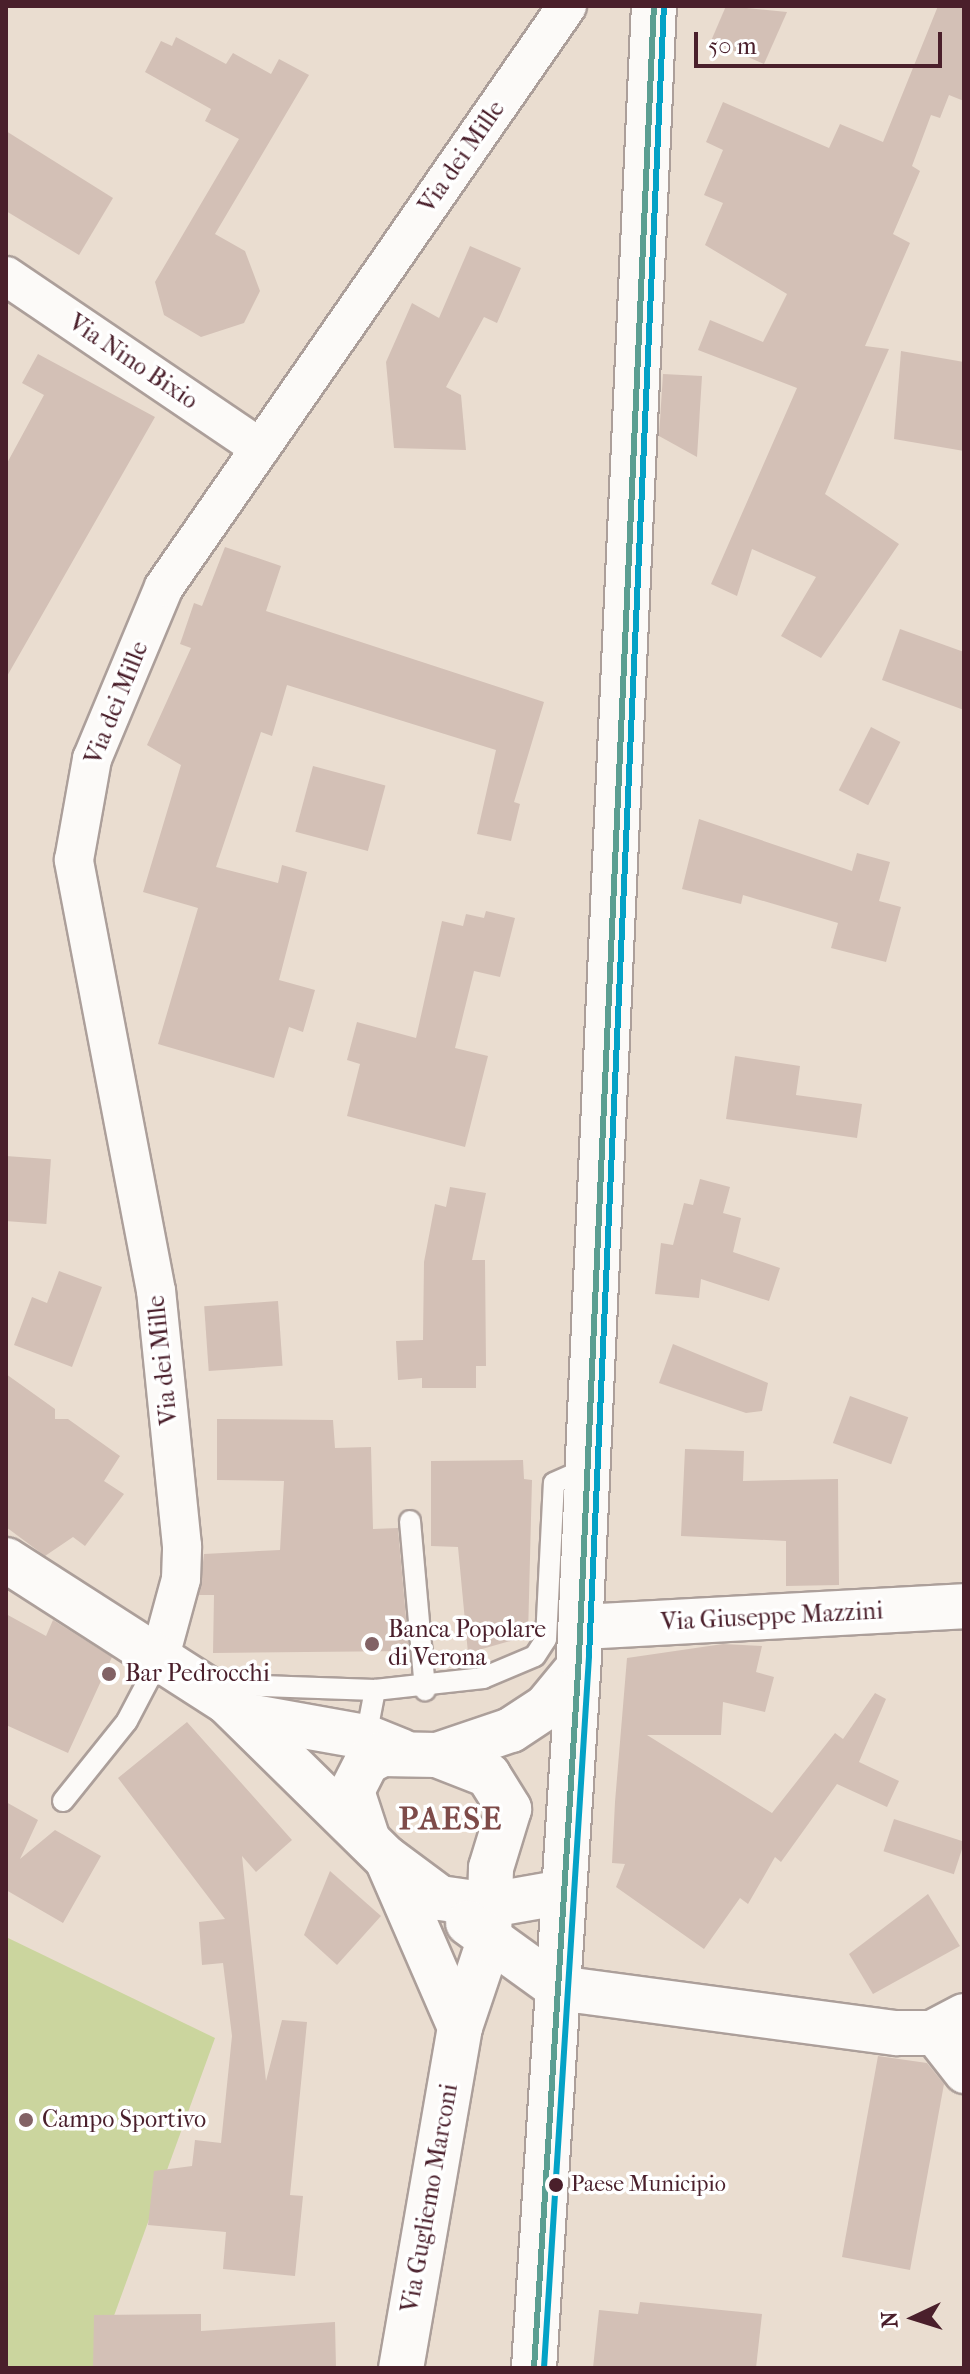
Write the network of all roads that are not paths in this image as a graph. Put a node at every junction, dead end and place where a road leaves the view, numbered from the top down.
1 (567, 6) edge
2 (654, 6) edge
3 (6, 276) edge
4 (260, 448) junction
5 (587, 1468) junction
6 (410, 1521) dead end
7 (6, 1560) edge
8 (547, 1599) junction
9 (964, 1606) edge
10 (579, 1648) junction
11 (159, 1660) junction
12 (375, 1690) junction
13 (425, 1690) junction
14 (234, 1708) junction
15 (402, 1748) junction
16 (488, 1775) junction
17 (63, 1801) dead end
18 (566, 1832) junction
19 (377, 1849) junction
20 (564, 1892) junction
21 (480, 1904) junction
22 (558, 1988) junction
23 (948, 2025) edge
24 (460, 2027) junction
25 (964, 2074) edge
26 (401, 2368) edge
27 (534, 2368) edge

1 - 4 street, Via dei Mille
2 - 5 street
3 - 4 street, Via Nino Bixio
4 - 11 street, Via dei Mille
5 - 8 lane
5 - 10 street
6 - 13 lane
7 - 11 street
8 - 10 lane
8 - 13 lane
9 - 10 street, Via Giuseppe Mazzini
10 - 15 street
10 - 18 street
11 - 14 street
11 - 17 lane
12 - 13 lane
12 - 14 lane
12 - 15 lane
14 - 15 street
14 - 19 street
15 - 16 street
15 - 19 street
16 - 18 street
16 - 21 street, Via Gugliemo Marconi
18 - 20 street
19 - 21 street
19 - 24 street
20 - 21 street
20 - 22 street
21 - 22 street
21 - 24 street, Via Gugliemo Marconi
22 - 23 street
22 - 27 street
23 - 25 street
24 - 26 street, Via Gugliemo Marconi

